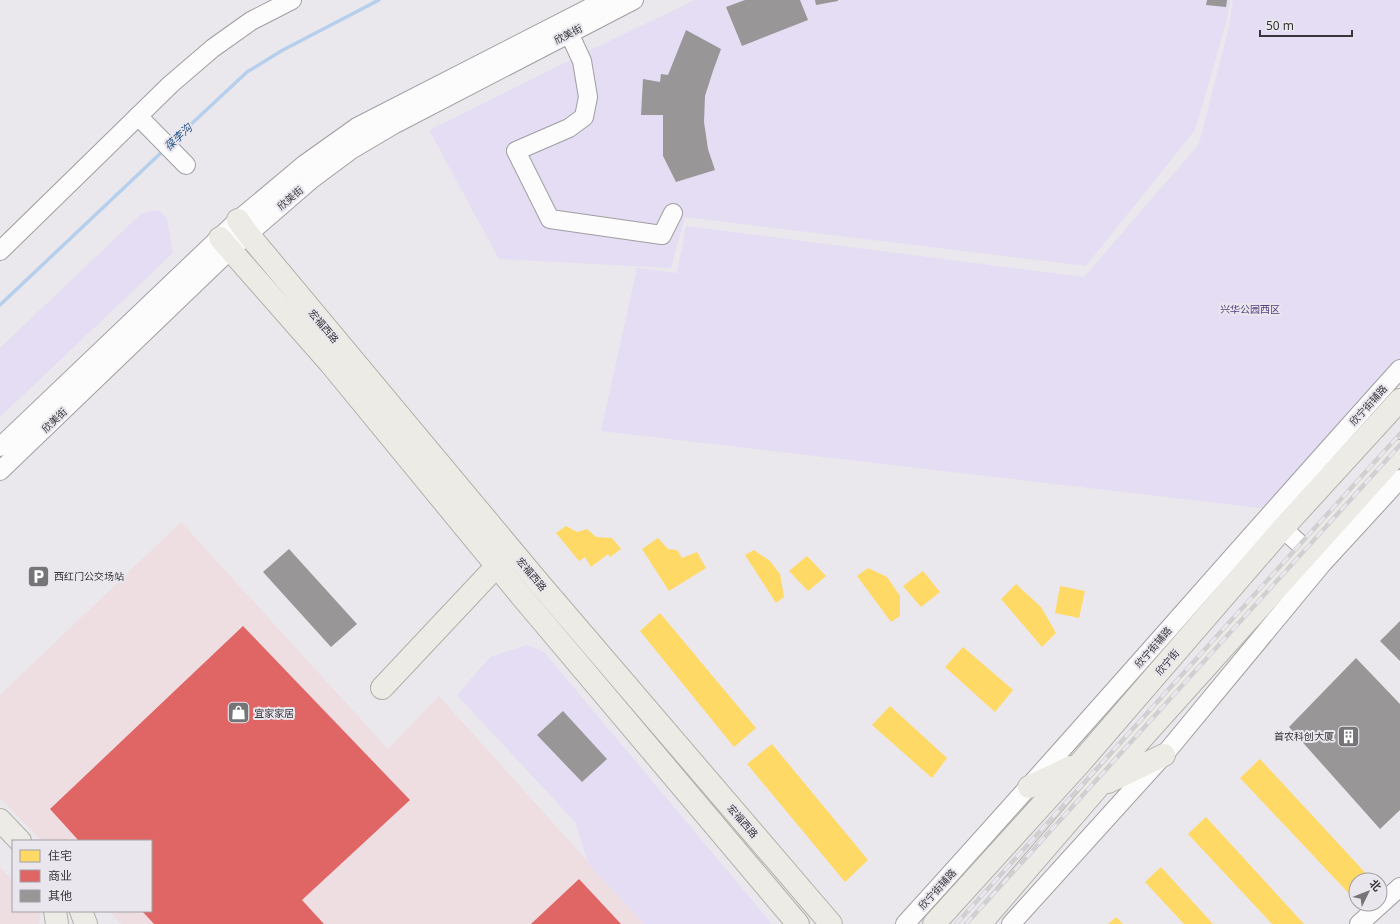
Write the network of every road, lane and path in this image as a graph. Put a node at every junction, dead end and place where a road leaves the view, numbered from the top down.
1 (292, 0) edge
2 (605, 0) edge
3 (634, 0) edge
4 (569, 34) junction
5 (141, 118) junction
6 (185, 164) dead end
7 (673, 213) dead end
8 (243, 227) junction
9 (226, 243) junction
10 (0, 250) edge
11 (1400, 369) edge
12 (1400, 400) edge
13 (0, 447) edge
14 (1400, 451) edge
15 (0, 471) edge
16 (1400, 479) edge
17 (1275, 522) junction
18 (512, 550) junction
19 (1316, 558) junction
20 (497, 565) junction
21 (382, 688) dead end
22 (1164, 755) junction
23 (1081, 762) junction
24 (1029, 787) junction
25 (1098, 787) junction
26 (0, 820) edge
27 (19, 840) edge
28 (0, 842) edge
29 (12, 855) edge
30 (1400, 887) edge
31 (55, 912) edge
32 (81, 912) edge
33 (1366, 922) edge
34 (57, 924) edge
35 (86, 924) edge
36 (798, 924) edge
37 (831, 924) edge
38 (905, 924) edge
39 (934, 924) edge
40 (980, 924) edge
41 (1011, 924) edge

1 - 5 street
2 - 8 street, 欣美街
3 - 4 street, 欣美街
4 - 7 street
4 - 8 street, 欣美街
5 - 6 street
5 - 10 street
8 - 9 street, 欣美街
8 - 18 main road, 宏福西路
9 - 13 street, 欣美街
9 - 15 street, 欣美街
9 - 20 main road, 宏福西路
11 - 17 street, 欣宁街辅路
12 - 17 main road, 欣宁街
14 - 19 main road
16 - 19 street
17 - 19 street
17 - 23 main road, 欣宁街
17 - 24 street, 欣宁街辅路
18 - 20 main road
18 - 37 main road, 宏福西路
19 - 22 street
19 - 25 main road
20 - 21 main road
20 - 36 main road, 宏福西路
22 - 25 main road
22 - 41 street
23 - 24 main road
23 - 39 main road, 欣宁街
24 - 38 street, 欣宁街辅路
25 - 40 main road
26 - 27 main road
28 - 29 main road
30 - 33 street
31 - 34 main road
32 - 35 main road

